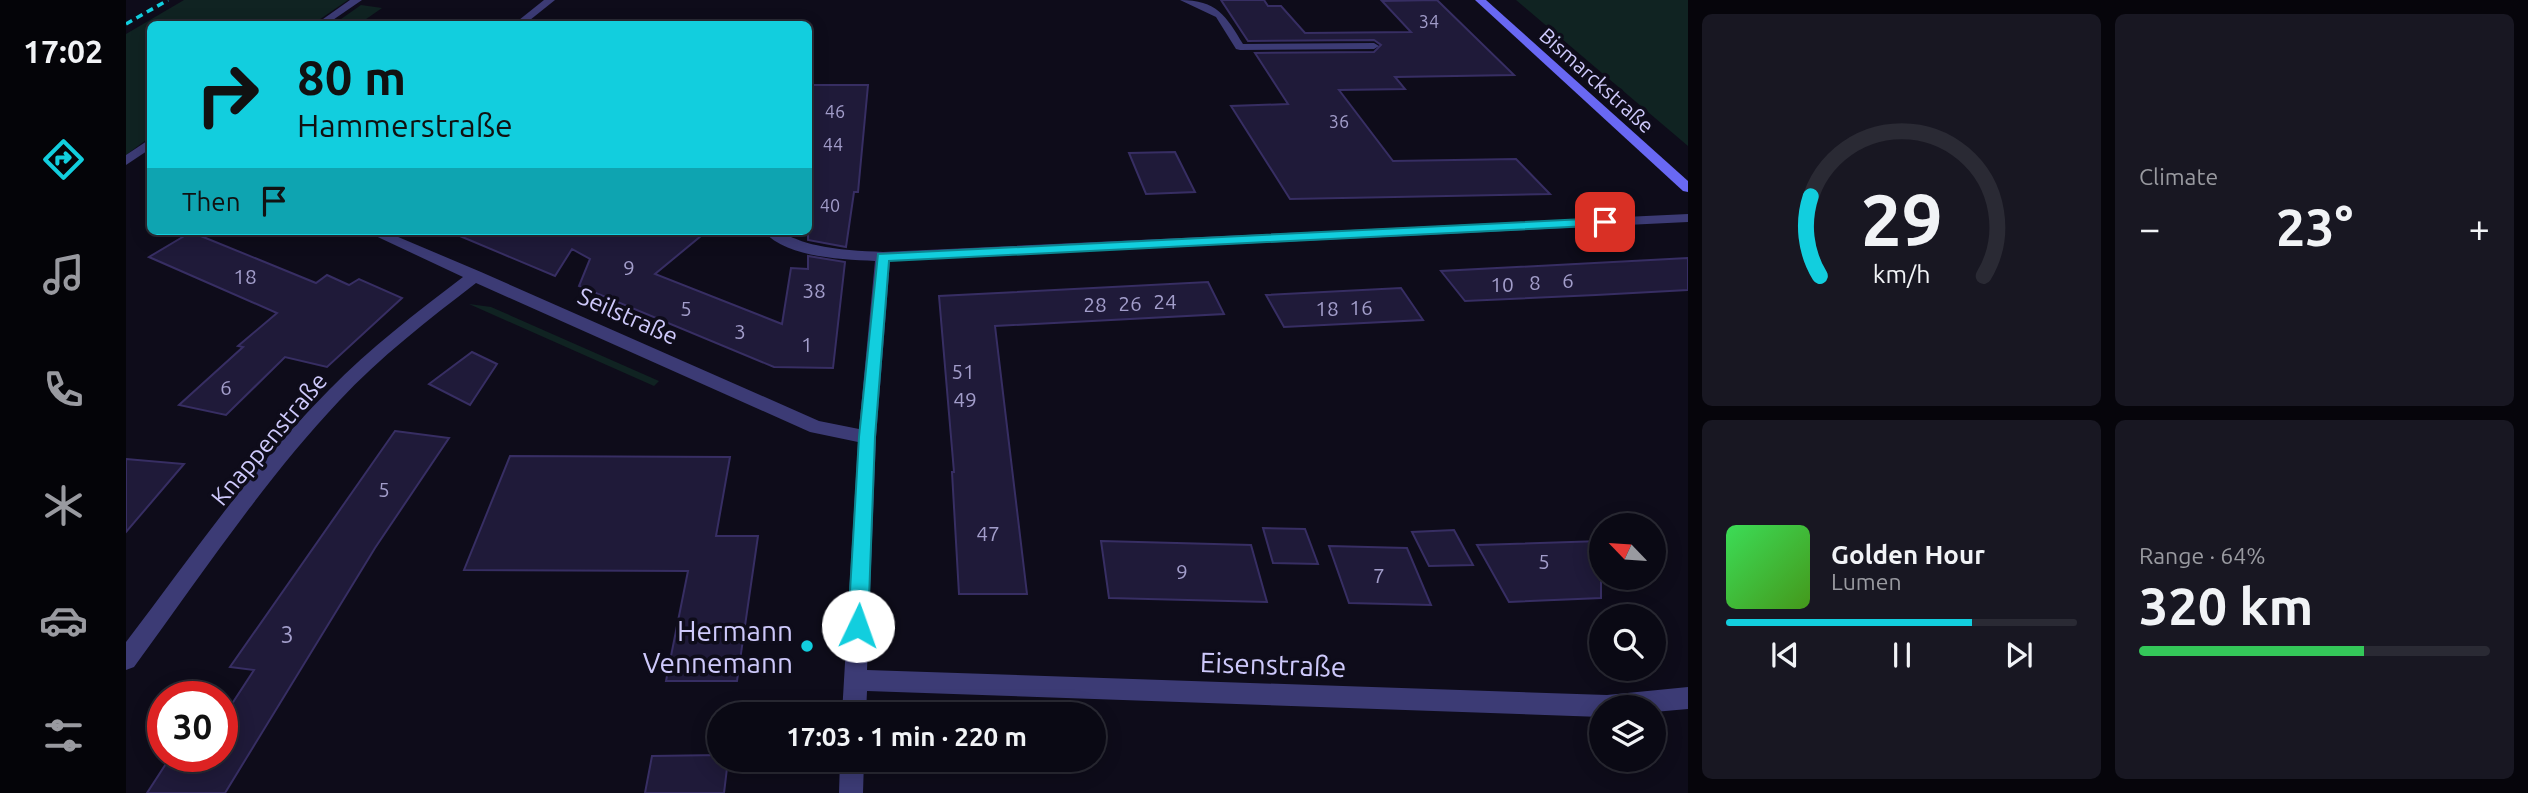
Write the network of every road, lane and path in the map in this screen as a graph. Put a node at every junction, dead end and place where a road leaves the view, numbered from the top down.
1 (357, 0) edge
2 (550, 0) edge
3 (1185, 0) edge
4 (1480, 0) edge
5 (326, 21) edge
6 (523, 21) edge
7 (1374, 46) dead end
8 (147, 145) edge
9 (126, 161) edge
10 (1688, 188) edge
11 (1688, 218) edge
12 (381, 235) edge
13 (776, 235) edge
14 (883, 257) junction
15 (476, 275) junction
16 (867, 437) junction
17 (126, 660) edge
18 (855, 680) junction
19 (1688, 698) edge
20 (854, 702) edge
21 (852, 772) edge
22 (851, 793) edge

1 - 5 street
2 - 6 street
3 - 7 street
4 - 10 main road, Bismarckstraße
8 - 9 street
11 - 14 street
12 - 15 street, Seilstraße
13 - 14 street
14 - 16 street
15 - 16 street, Seilstraße
15 - 17 street, Knappenstraße
16 - 18 street
18 - 19 street, Eisenstraße
18 - 20 street
21 - 22 street

